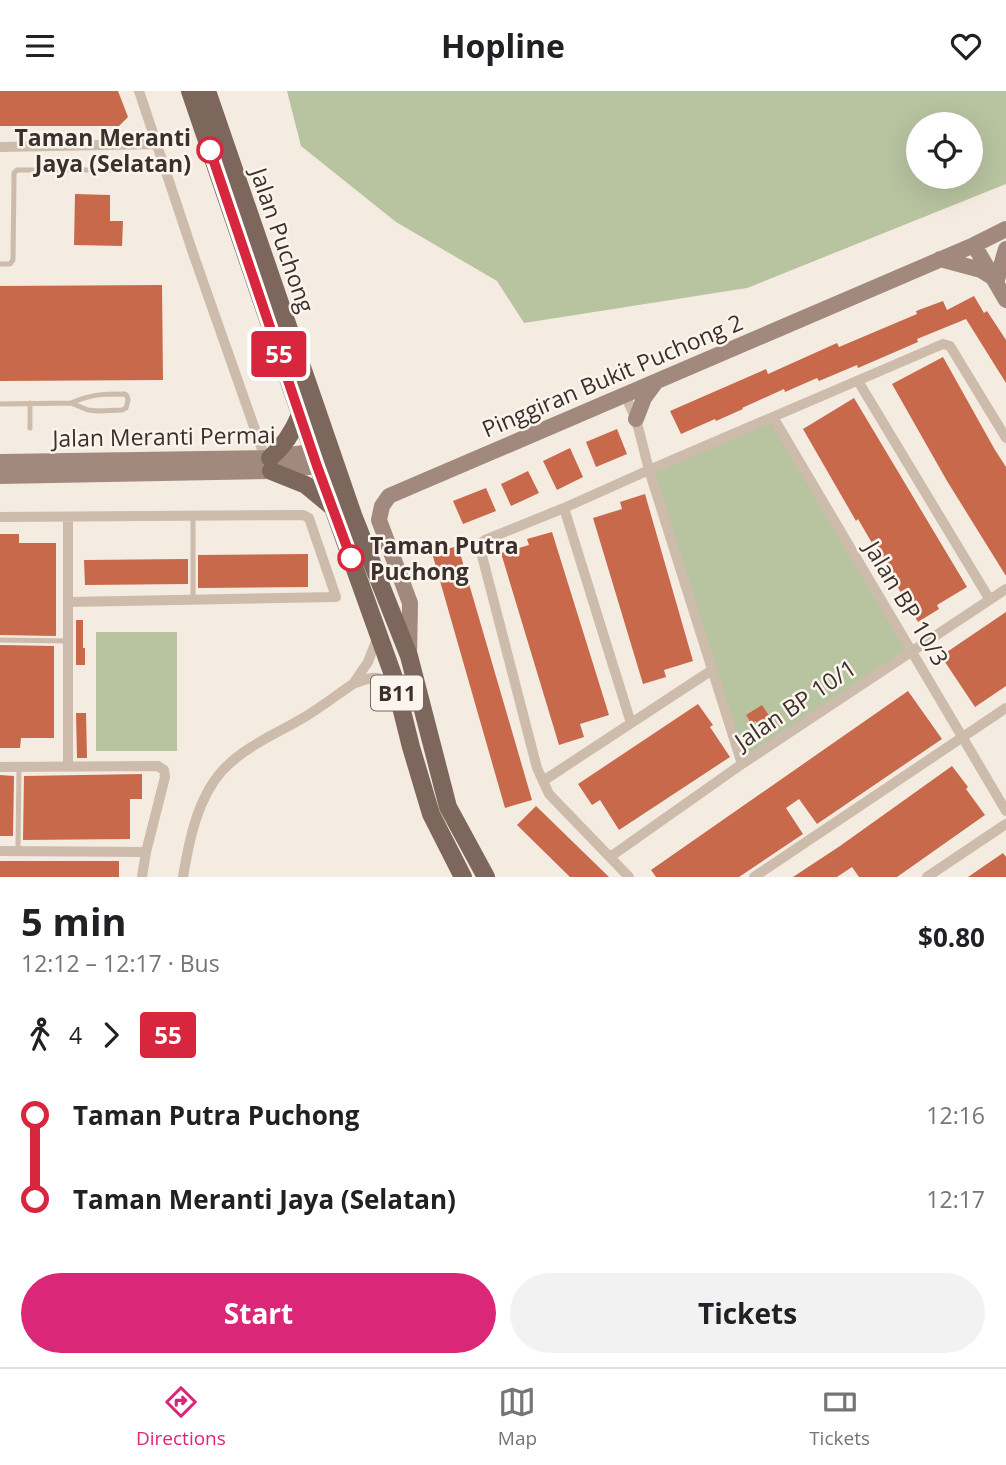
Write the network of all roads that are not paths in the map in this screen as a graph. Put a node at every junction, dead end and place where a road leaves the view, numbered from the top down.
1 (139, 91) edge
2 (190, 91) edge
3 (207, 91) edge
4 (157, 144) junction
5 (0, 147) edge
6 (122, 170) dead end
7 (1006, 229) edge
8 (974, 245) junction
9 (1006, 249) edge
10 (940, 259) junction
11 (0, 264) edge
12 (994, 280) junction
13 (1006, 300) edge
14 (656, 381) junction
15 (858, 381) junction
16 (625, 395) junction
17 (30, 403) junction
18 (71, 403) junction
19 (0, 404) edge
20 (300, 415) junction
21 (773, 417) junction
22 (636, 419) junction
23 (30, 428) dead end
24 (1006, 437) edge
25 (323, 457) junction
26 (0, 462) edge
27 (269, 462) junction
28 (649, 470) junction
29 (0, 476) edge
30 (332, 507) junction
31 (565, 508) junction
32 (192, 515) junction
33 (0, 517) edge
34 (68, 517) junction
35 (1006, 589) edge
36 (193, 600) junction
37 (990, 600) junction
38 (68, 603) junction
39 (379, 633) junction
40 (0, 640) edge
41 (68, 641) junction
42 (912, 652) junction
43 (409, 656) junction
44 (712, 670) junction
45 (353, 684) junction
46 (398, 696) junction
47 (1006, 708) edge
48 (631, 723) junction
49 (962, 737) junction
50 (743, 764) junction
51 (0, 767) edge
52 (19, 767) junction
53 (68, 767) junction
54 (543, 781) junction
55 (1006, 811) edge
56 (1006, 824) edge
57 (0, 851) edge
58 (18, 851) junction
59 (146, 852) junction
60 (610, 857) junction
61 (142, 877) edge
62 (183, 877) edge
63 (463, 877) edge
64 (486, 877) edge
65 (629, 877) edge
66 (754, 877) edge
67 (927, 877) edge

1 - 4 street
2 - 20 main road, Jalan Puchong / B11
3 - 25 main road, Jalan Puchong / B11
4 - 5 street
4 - 27 street
6 - 11 lane
7 - 8 street, Pinggiran Bukit Puchong 2
8 - 10 street, Pinggiran Bukit Puchong 2
8 - 12 street
9 - 12 street
10 - 12 street
10 - 14 street, Pinggiran Bukit Puchong 2
12 - 13 street
14 - 16 street, Pinggiran Bukit Puchong 2
14 - 22 street
15 - 21 street
15 - 24 street
15 - 37 street
16 - 22 street
16 - 43 street, Pinggiran Bukit Puchong 2
17 - 18 lane
17 - 19 lane
17 - 23 lane
18 - 18 lane
20 - 25 main road, Jalan Puchong / B11
20 - 27 main road
21 - 28 street
21 - 42 street, Jalan BP 10/3
22 - 28 street
25 - 27 street, Jalan Meranti Permai
25 - 30 main road, Jalan Puchong / B11
25 - 43 main road, Jalan Puchong / B11
26 - 27 street, Jalan Meranti Permai
27 - 29 street
27 - 30 main road
28 - 31 street
28 - 44 street
30 - 39 main road, Jalan Puchong / B11
31 - 48 street
31 - 54 street
32 - 34 street
32 - 36 lane
32 - 36 street
33 - 34 street
34 - 38 street
35 - 37 street, Jalan BP 10/1
36 - 38 street
37 - 42 street, Jalan BP 10/1
38 - 41 street
39 - 45 street
39 - 46 main road, Jalan Puchong / B11
40 - 41 lane
41 - 53 street
42 - 49 street, Jalan BP 10/3
42 - 50 street, Jalan BP 10/1
43 - 64 main road, Jalan Puchong / B11
44 - 48 street
44 - 50 street
45 - 46 street
45 - 62 street
46 - 63 main road, Jalan Puchong / B11
47 - 49 street
48 - 54 street
49 - 55 street, Jalan BP 10/3
49 - 66 street
50 - 60 street, Jalan BP 10/1
51 - 52 street
52 - 53 street
52 - 58 lane
53 - 59 street
54 - 60 street
56 - 67 street
57 - 58 street
58 - 59 street
59 - 61 street
60 - 65 street

